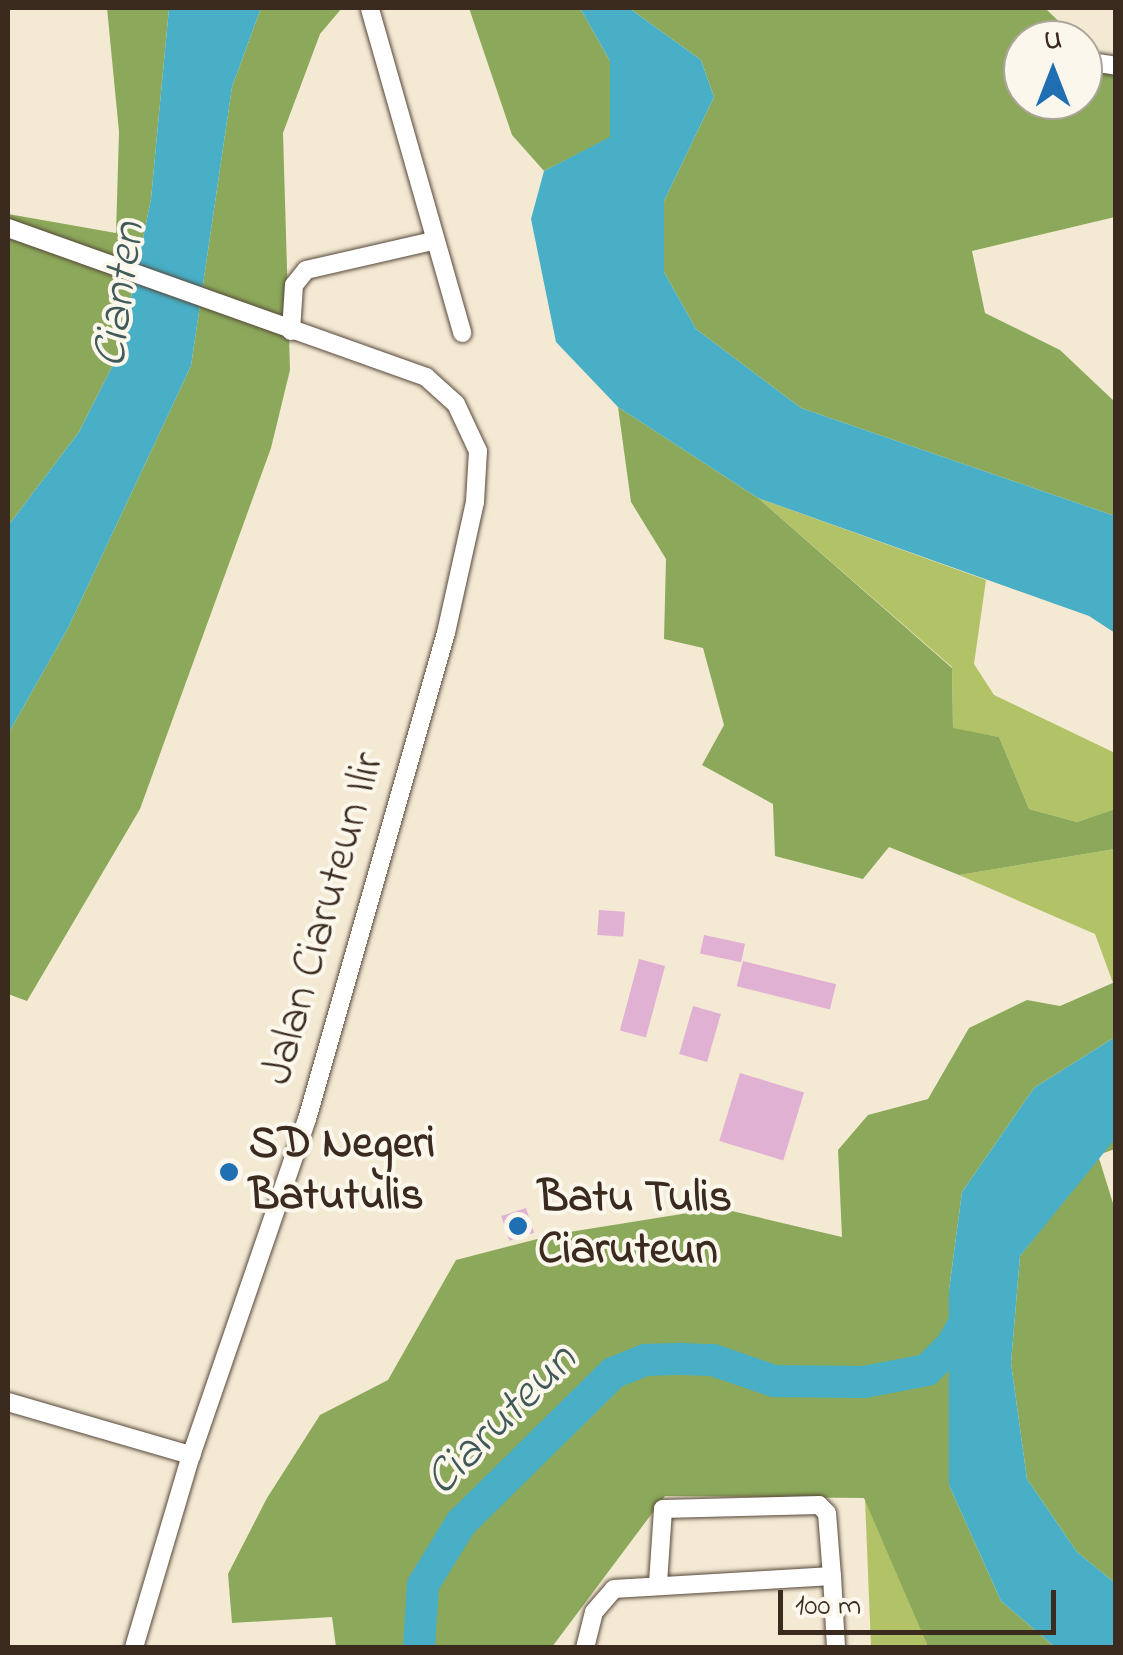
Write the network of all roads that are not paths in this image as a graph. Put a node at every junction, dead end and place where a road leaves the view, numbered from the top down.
1 (370, 9) edge
2 (8, 228) edge
3 (432, 241) junction
4 (292, 331) junction
5 (462, 333) dead end
6 (8, 1402) edge
7 (192, 1455) junction
8 (832, 1576) junction
9 (658, 1584) junction
10 (134, 1648) edge
11 (585, 1648) edge
12 (836, 1648) edge

1 - 3 street
2 - 4 street, Jalan Ciaruteun Ilir
3 - 4 street
3 - 5 street
4 - 7 street, Jalan Ciaruteun Ilir
6 - 7 street
7 - 10 street, Jalan Ciaruteun Ilir
8 - 9 street
8 - 9 street
8 - 12 street
9 - 11 street

